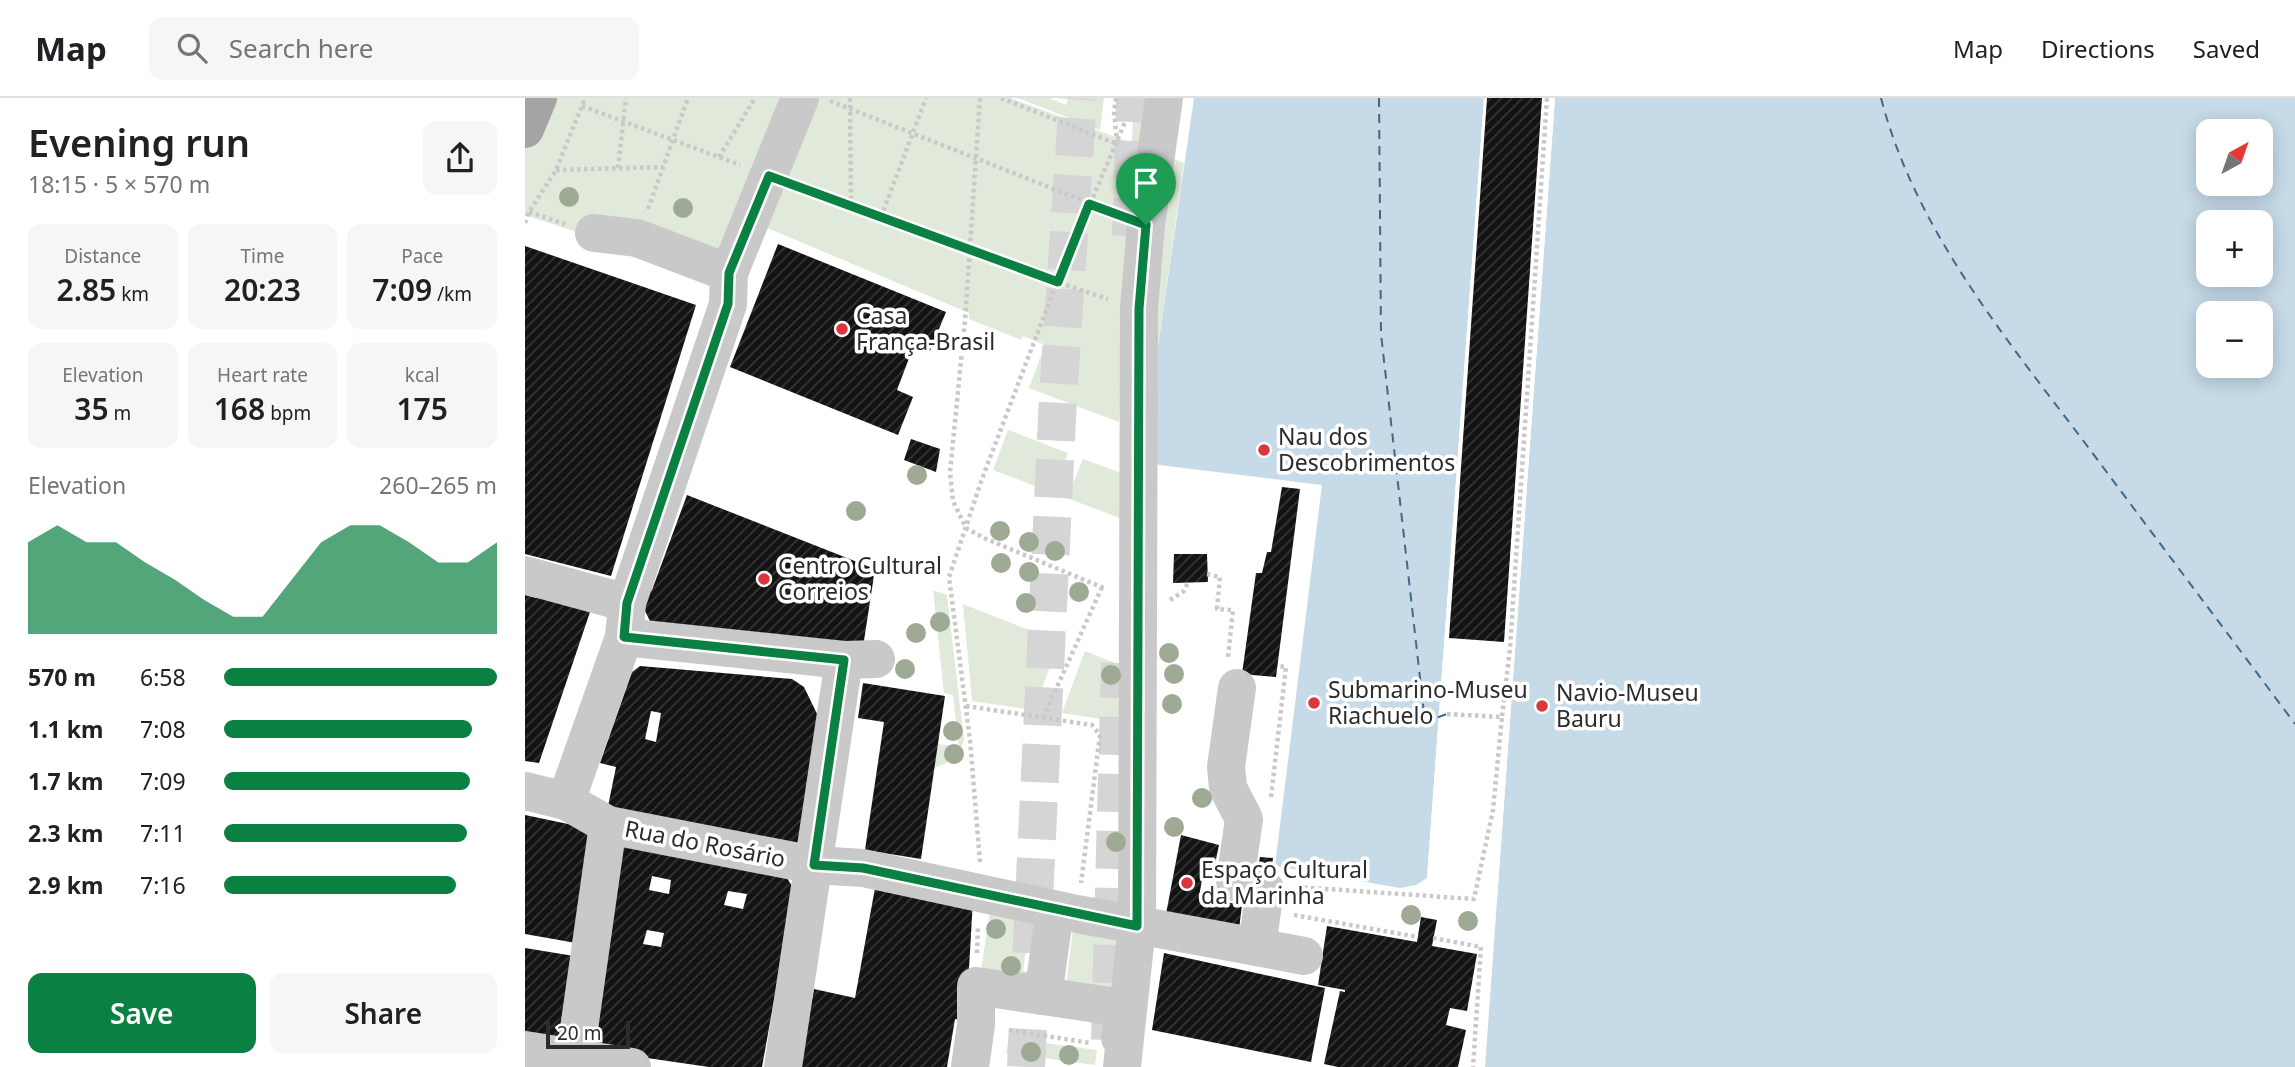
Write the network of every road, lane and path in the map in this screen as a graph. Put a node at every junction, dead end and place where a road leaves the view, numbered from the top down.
1 (537, 98) edge
2 (585, 98) edge
3 (626, 98) edge
4 (688, 98) edge
5 (755, 98) edge
6 (800, 98) edge
7 (823, 98) edge
8 (850, 98) edge
9 (926, 98) edge
10 (980, 98) edge
11 (1000, 98) edge
12 (1116, 98) edge
13 (1164, 98) edge
14 (1547, 98) edge
15 (525, 105) edge
16 (582, 106) junction
17 (850, 108) junction
18 (624, 121) junction
19 (1125, 121) dead end
20 (525, 129) edge
21 (913, 133) junction
22 (673, 140) junction
23 (1117, 144) junction
24 (719, 157) junction
25 (1155, 158) junction
26 (976, 160) junction
27 (663, 167) junction
28 (618, 168) junction
29 (556, 170) junction
30 (769, 176) junction
31 (1089, 204) junction
32 (851, 206) junction
33 (881, 217) junction
34 (525, 223) edge
35 (1146, 225) junction
36 (594, 233) dead end
37 (637, 238) junction
38 (969, 250) junction
39 (729, 273) junction
40 (1058, 282) junction
41 (1139, 309) junction
42 (966, 528) junction
43 (525, 575) edge
44 (1207, 575) dead end
45 (1102, 587) junction
46 (1138, 602) junction
47 (625, 620) junction
48 (1278, 666) dead end
49 (1236, 674) joint
50 (965, 706) junction
51 (1447, 714) dead end
52 (1502, 717) junction
53 (1043, 718) junction
54 (525, 791) edge
55 (1271, 798) dead end
56 (566, 801) junction
57 (608, 825) junction
58 (814, 865) junction
59 (979, 893) junction
60 (1276, 898) junction
61 (1066, 912) junction
62 (1137, 926) junction
63 (1418, 937) dead end
64 (1433, 938) dead end
65 (1257, 947) junction
66 (1304, 956) dead end
67 (977, 986) junction
68 (1043, 996) junction
69 (976, 1026) junction
70 (525, 1050) edge
71 (1119, 1060) edge
72 (604, 1063) edge
73 (783, 1067) edge
74 (970, 1067) edge
75 (1473, 1067) edge

1 - 15 main road
1 - 20 main road
2 - 16 path
3 - 18 path
4 - 22 path
5 - 24 path
6 - 30 street
7 - 17 path
8 - 17 path
9 - 21 path
10 - 26 path
11 - 23 path
12 - 23 path
13 - 25 street
14 - 52 path
16 - 18 path
16 - 29 path
17 - 21 path
17 - 32 path
18 - 22 path
18 - 28 path
19 - 23 path
21 - 26 path
21 - 33 path
22 - 24 path
22 - 27 path
23 - 25 path
23 - 31 path
24 - 30 path
25 - 35 street
26 - 31 path
26 - 38 path
27 - 28 path
27 - 37 path
28 - 29 path
29 - 34 path
30 - 32 path
30 - 39 street
31 - 35 path
31 - 40 path
32 - 33 path
33 - 38 path
35 - 41 street
36 - 37 street
37 - 39 street
38 - 40 path
38 - 42 path
39 - 47 street
40 - 41 path
40 - 42 path
41 - 46 street
42 - 45 path
42 - 50 path
43 - 47 street
44 - 49 path
45 - 46 path
45 - 53 path
46 - 62 street
47 - 56 street
47 - 58 street
48 - 55 path
49 - 60 street
50 - 53 path
50 - 59 path
51 - 52 path
52 - 60 path
53 - 61 path
54 - 56 street, Rua do Rosário
56 - 57 street, Rua do Rosário
57 - 58 street, Rua do Rosário
57 - 72 street
58 - 59 street, Rua do Rosário
58 - 73 street
59 - 61 street, Rua do Rosário
59 - 67 path
60 - 63 path
60 - 65 street
61 - 62 street, Rua do Rosário
61 - 68 street
62 - 65 street, Rua do Rosário
62 - 71 street
64 - 75 path
65 - 66 street, Rua do Rosário
67 - 68 street
67 - 69 street
68 - 71 street
69 - 71 path
69 - 74 street
70 - 72 street

